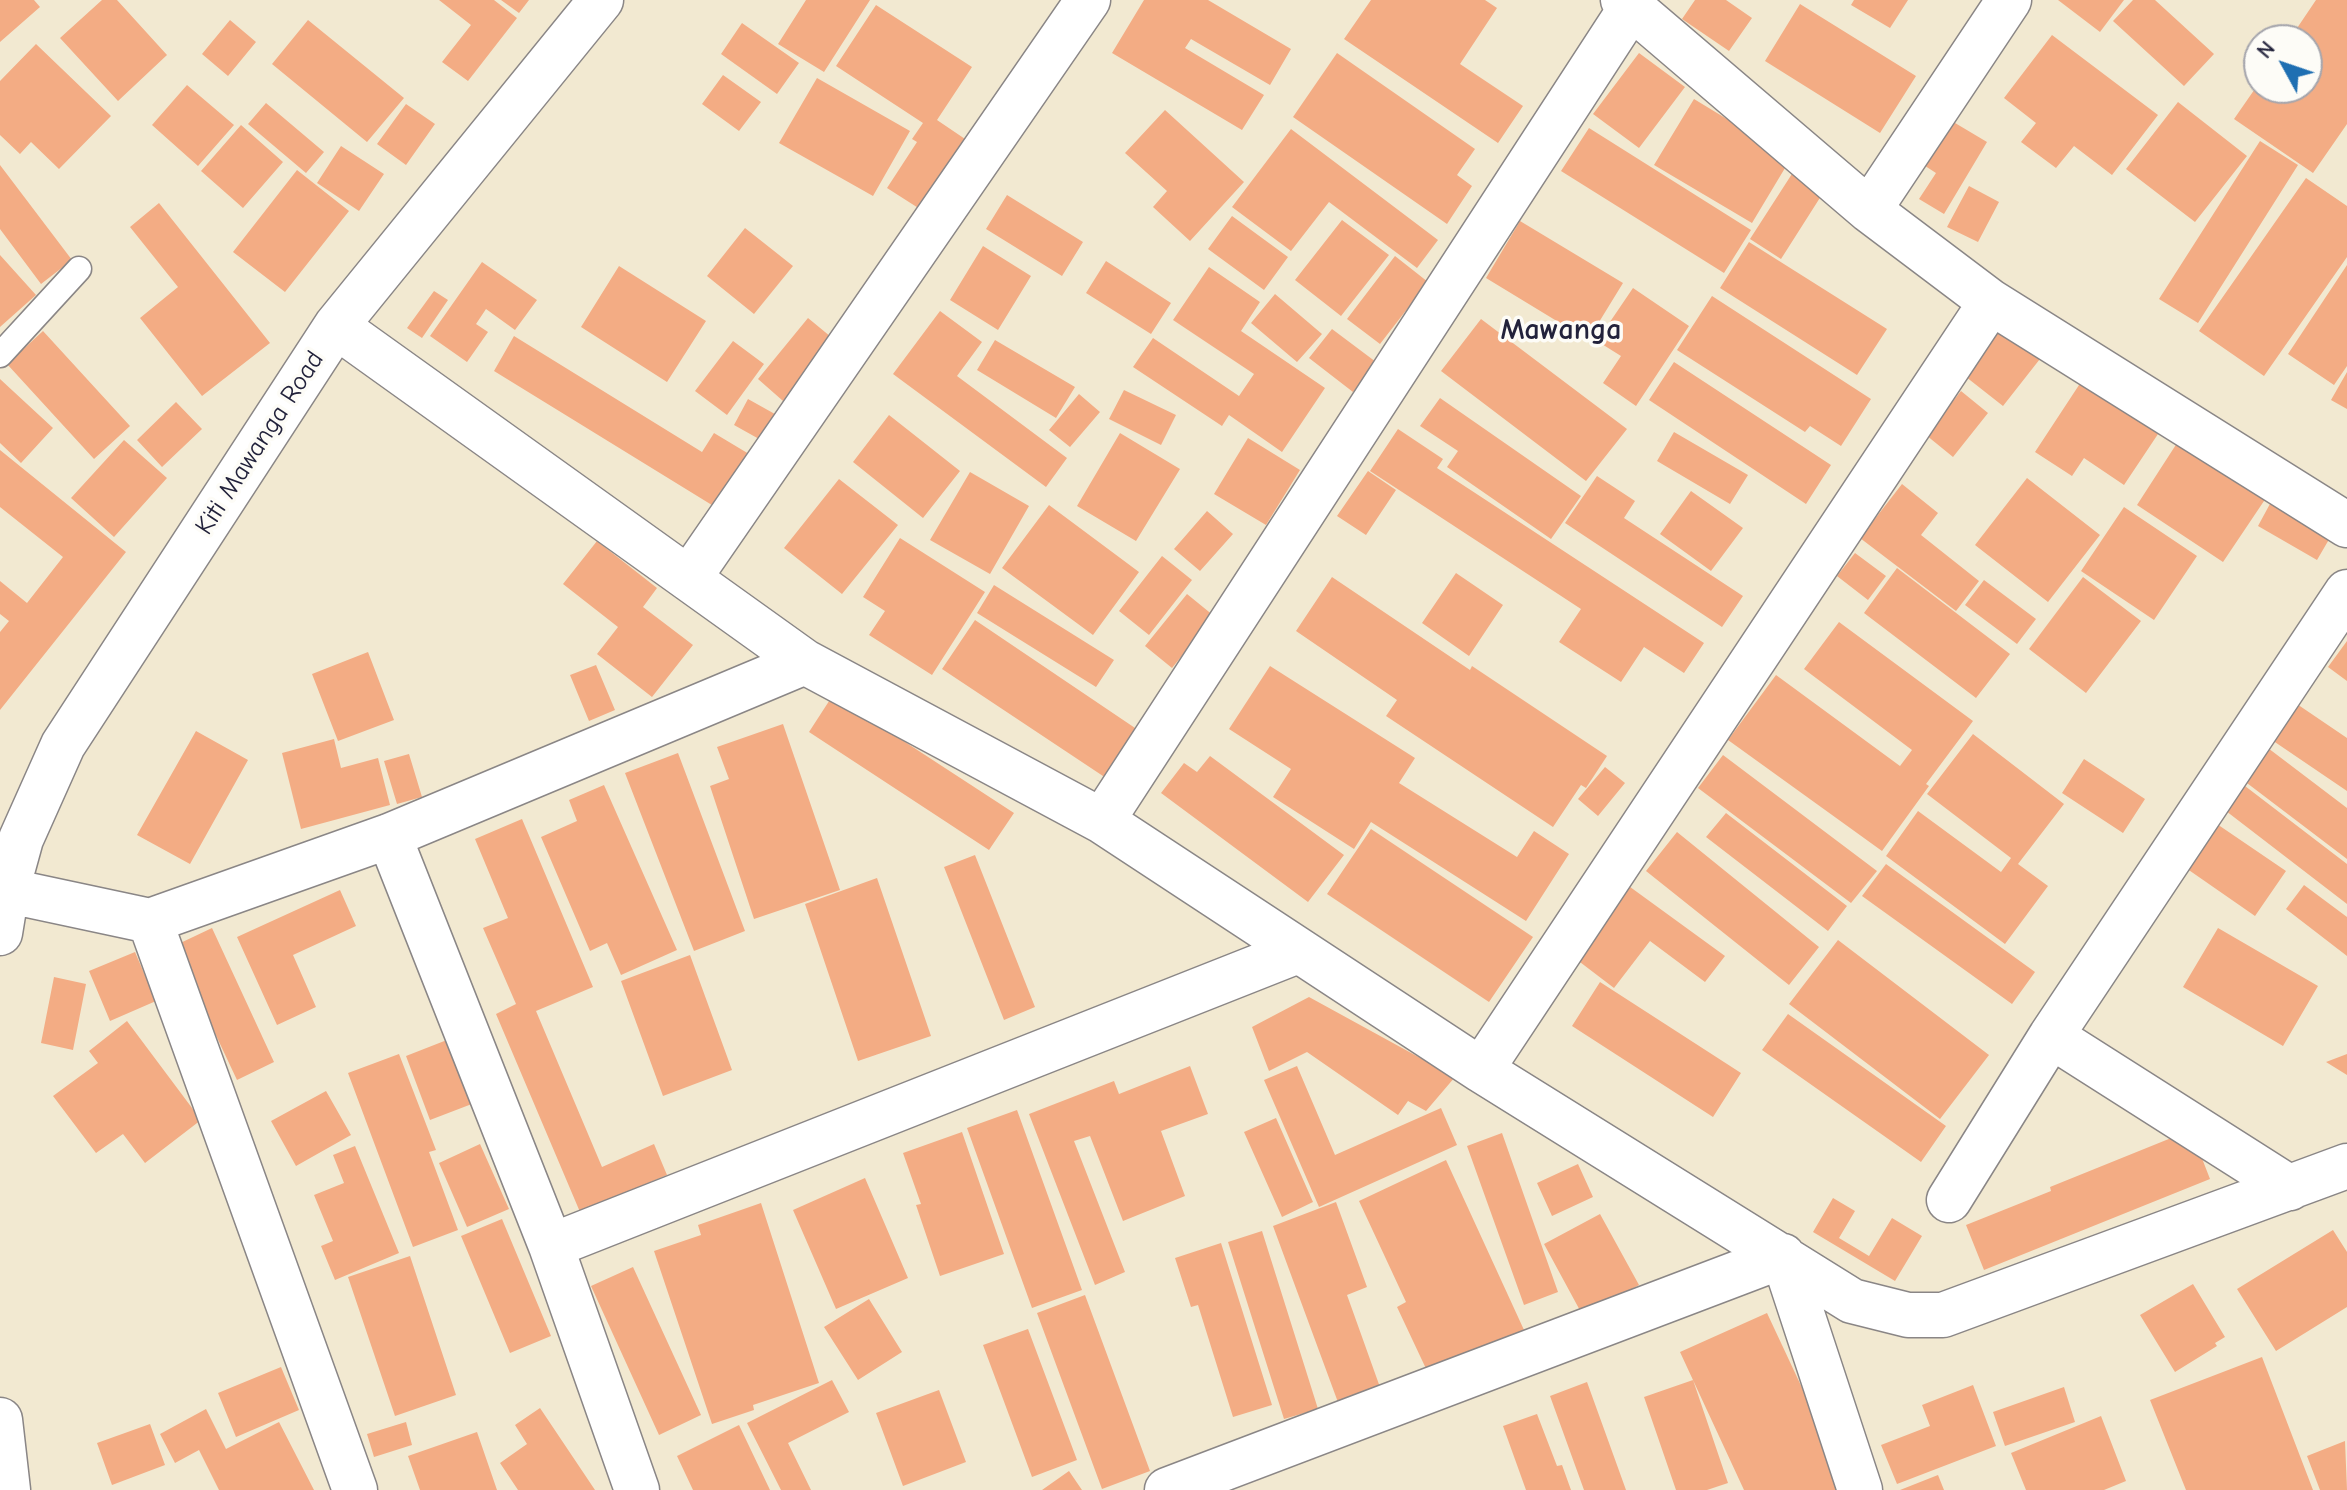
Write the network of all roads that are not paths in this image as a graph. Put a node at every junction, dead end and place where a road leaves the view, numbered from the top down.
1 (601, 0) edge
2 (1088, 0) edge
3 (2009, 0) edge
4 (1628, 3) edge
5 (1869, 210) junction
6 (79, 269) dead end
7 (1991, 302) junction
8 (336, 326) junction
9 (0, 355) edge
10 (2347, 525) edge
11 (689, 578) junction
12 (2347, 592) edge
13 (805, 662) junction
14 (1102, 821) junction
15 (11, 832) edge
16 (389, 836) junction
17 (4, 889) edge
18 (150, 921) junction
19 (0, 933) edge
20 (1298, 951) junction
21 (2051, 1036) junction
22 (1481, 1070) junction
23 (2347, 1166) edge
24 (2290, 1188) junction
25 (1949, 1200) dead end
26 (551, 1246) junction
27 (1783, 1256) junction
28 (0, 1420) edge
29 (8, 1490) edge
30 (355, 1490) edge
31 (637, 1490) edge
32 (1167, 1490) edge
33 (1860, 1490) edge

1 - 8 street, Kiti Mawanga Road
2 - 11 street
3 - 5 street
4 - 5 street
4 - 14 street
5 - 7 street
6 - 9 lane
7 - 10 street
7 - 22 street
8 - 11 street
8 - 15 street, Kiti Mawanga Road
11 - 13 street
12 - 21 street
13 - 14 street
13 - 16 street
14 - 20 street
15 - 17 street, Kiti Mawanga Road
16 - 18 street
16 - 26 street
17 - 18 street
17 - 19 street, Kiti Mawanga Road
18 - 30 street
20 - 22 street
20 - 26 street
21 - 24 street
21 - 25 street
22 - 27 street
23 - 24 street
24 - 27 street
26 - 31 street
27 - 32 street
27 - 33 street
28 - 29 street

